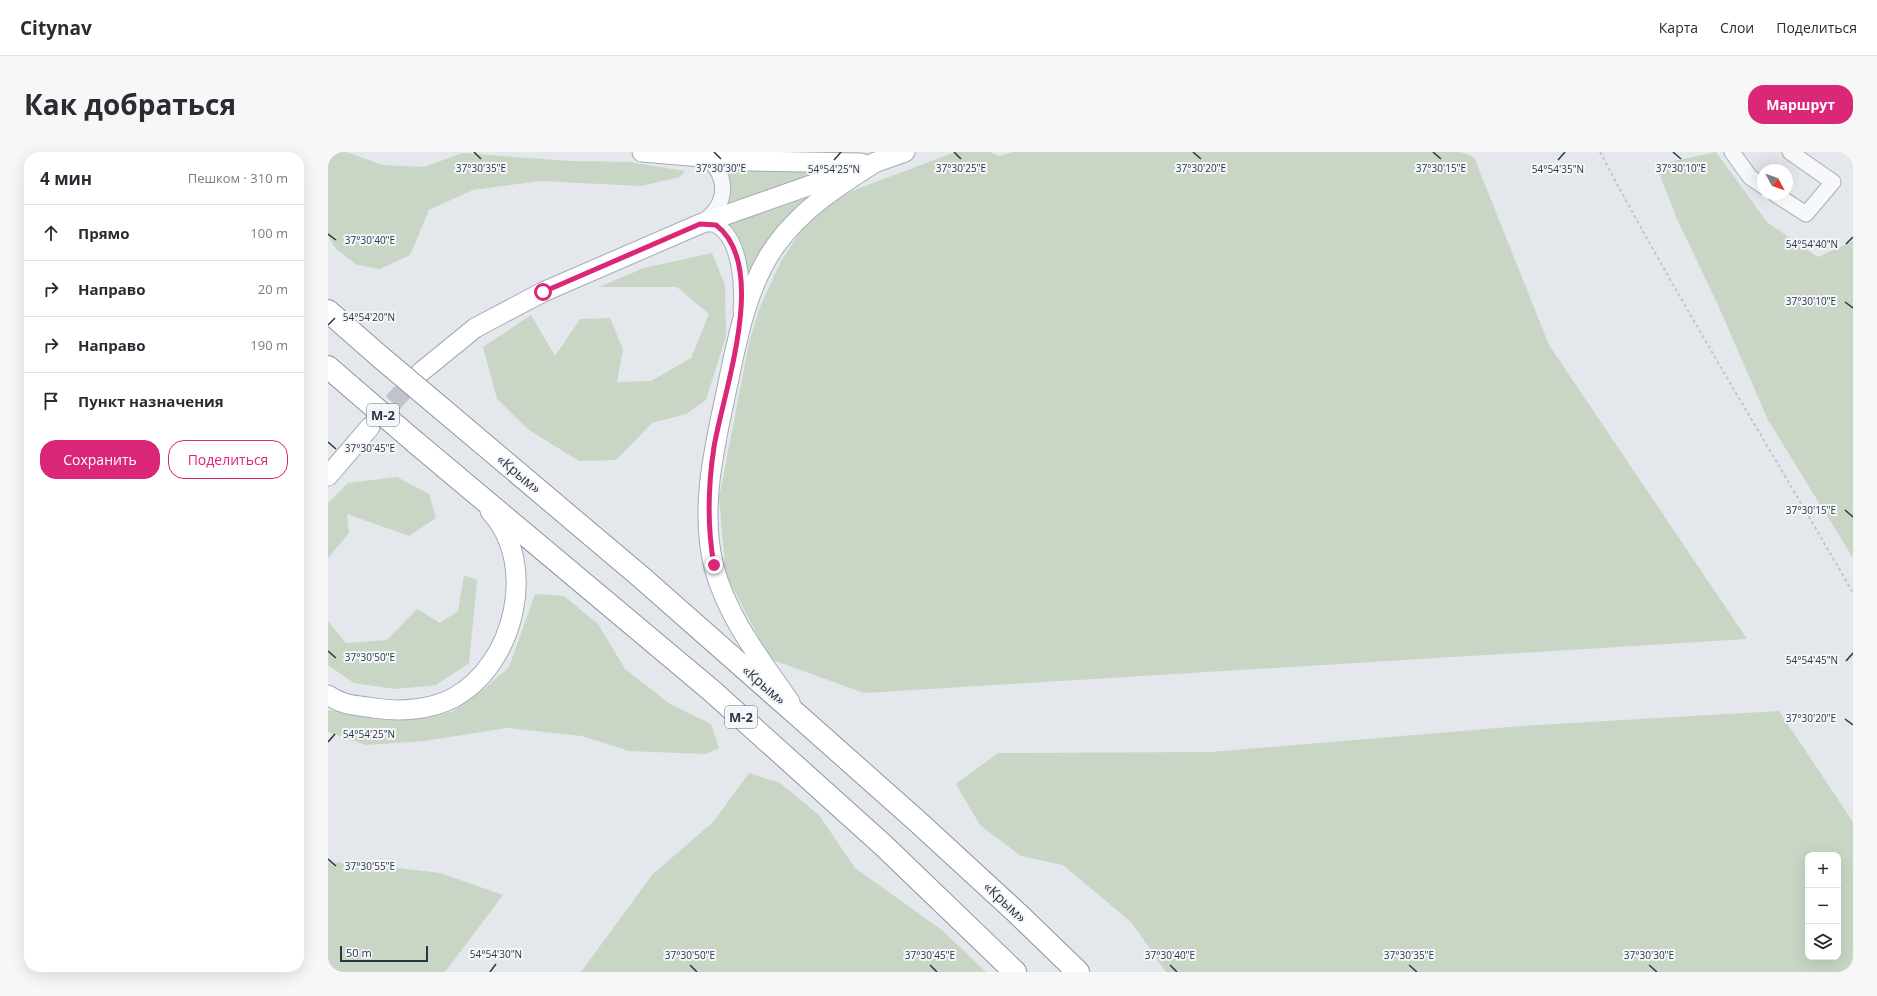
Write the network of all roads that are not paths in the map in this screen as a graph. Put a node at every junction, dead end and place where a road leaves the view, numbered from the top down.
1 (642, 152) edge
2 (905, 152) edge
3 (1732, 152) edge
4 (1790, 152) edge
5 (696, 156) junction
6 (876, 162) junction
7 (1757, 182) edge
8 (1785, 200) edge
9 (700, 224) junction
10 (328, 311) edge
11 (741, 325) junction
12 (328, 367) edge
13 (421, 372) tunnel mouth
14 (370, 427) tunnel mouth
15 (456, 475) junction
16 (328, 476) edge
17 (332, 700) edge
18 (801, 718) junction
19 (1015, 972) edge
20 (1078, 972) edge

1 - 5 main road
2 - 6 main road
3 - 7 street
4 - 8 street
5 - 6 main road
5 - 9 street
6 - 9 main road
6 - 11 main road
9 - 11 street
9 - 13 main road
10 - 18 highway, «Крым» / М-2, bridge
11 - 18 main road
12 - 15 highway, М-2, bridge
14 - 16 main road
15 - 17 main road
15 - 19 highway, М-2
18 - 20 highway, «Крым» / М-2

